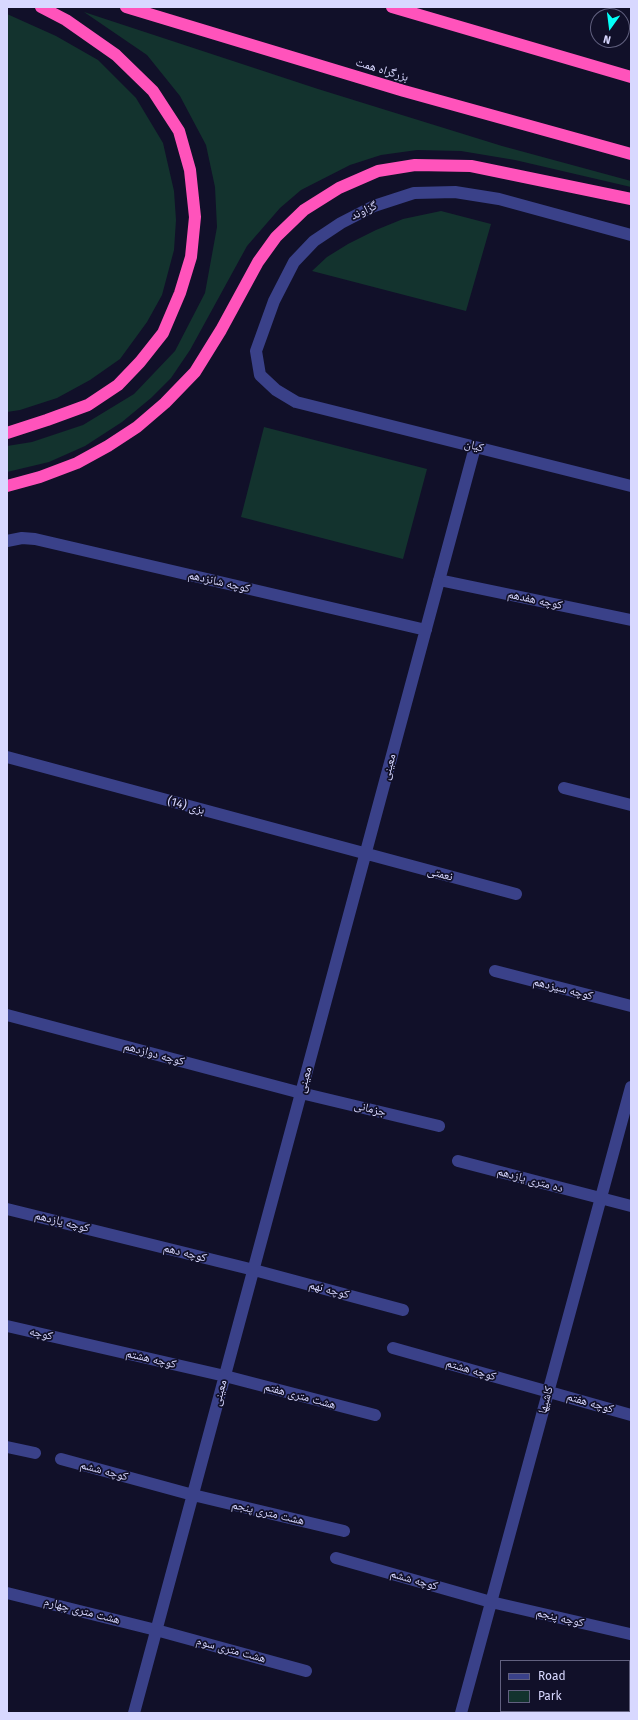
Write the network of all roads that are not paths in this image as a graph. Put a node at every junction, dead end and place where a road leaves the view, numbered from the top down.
1 (41, 7) edge
2 (126, 7) edge
3 (392, 7) edge
4 (631, 77) edge
5 (631, 154) edge
6 (631, 199) edge
7 (631, 235) edge
8 (316, 408) joint
9 (7, 433) edge
10 (475, 447) junction
11 (7, 486) edge
12 (631, 486) edge
13 (9, 540) edge
14 (439, 580) junction
15 (631, 620) edge
16 (426, 630) junction
17 (7, 757) edge
18 (564, 788) dead end
19 (631, 805) edge
20 (365, 854) junction
21 (516, 894) dead end
22 (495, 971) dead end
23 (631, 1006) edge
24 (7, 1015) edge
25 (631, 1087) edge
26 (301, 1093) junction
27 (439, 1126) dead end
28 (458, 1161) dead end
29 (601, 1198) junction
30 (631, 1206) edge
31 (7, 1209) edge
32 (116, 1235) joint
33 (254, 1270) junction
34 (404, 1310) dead end
35 (7, 1326) edge
36 (76, 1342) joint
37 (393, 1348) dead end
38 (225, 1376) junction
39 (548, 1391) junction
40 (375, 1415) dead end
41 (631, 1415) edge
42 (7, 1447) edge
43 (35, 1453) dead end
44 (61, 1459) dead end
45 (193, 1496) junction
46 (344, 1531) dead end
47 (336, 1558) dead end
48 (8, 1593) edge
49 (491, 1602) junction
50 (156, 1630) junction
51 (630, 1634) dead end
52 (306, 1670) dead end
53 (134, 1713) edge
54 (461, 1713) edge

1 - 9 highway
2 - 5 highway, بزرگراه همت
3 - 4 highway
6 - 11 highway
7 - 8 street, گزاوند
8 - 10 street, کیان
10 - 12 street, کیان
10 - 14 street, معینی
13 - 16 street, کوچه شانزدهم
14 - 15 street, کوچه هفدهم
14 - 16 street, معینی
16 - 20 street, معینی
17 - 20 street, بزی (14)
18 - 19 street
20 - 21 street, نعمتی
20 - 26 street, معینی
22 - 23 street, کوچه سیزدهم
24 - 26 street, کوچه دوازدهم
25 - 29 street, کاشیها
26 - 27 street, جزمانی
26 - 33 street, معینی
28 - 29 street, ده متری یازدهم
29 - 30 street, ده متری یازدهم
29 - 39 street, کاشیها
31 - 32 street, کوچه یازدهم
32 - 33 street, کوچه دهم
33 - 34 street, کوچه نهم
33 - 38 street, معینی
35 - 36 street, کوچه
36 - 38 street, کوچه هشتم
37 - 39 street, کوچه هشتم
38 - 40 street, هشت متری هفتم
38 - 45 street, معینی
39 - 41 street, کوچه هفتم
39 - 49 street, کاشیها
42 - 43 street
44 - 45 street, کوچه ششم
45 - 46 street, هشت متری پنجم
45 - 50 street, معینی
47 - 49 street, کوچه ششم
48 - 50 street, هشت متری چهارم
49 - 51 street, کوچه پنجم
49 - 54 street, کاشیها
50 - 52 street, هشت متری سوم
50 - 53 street, معینی

